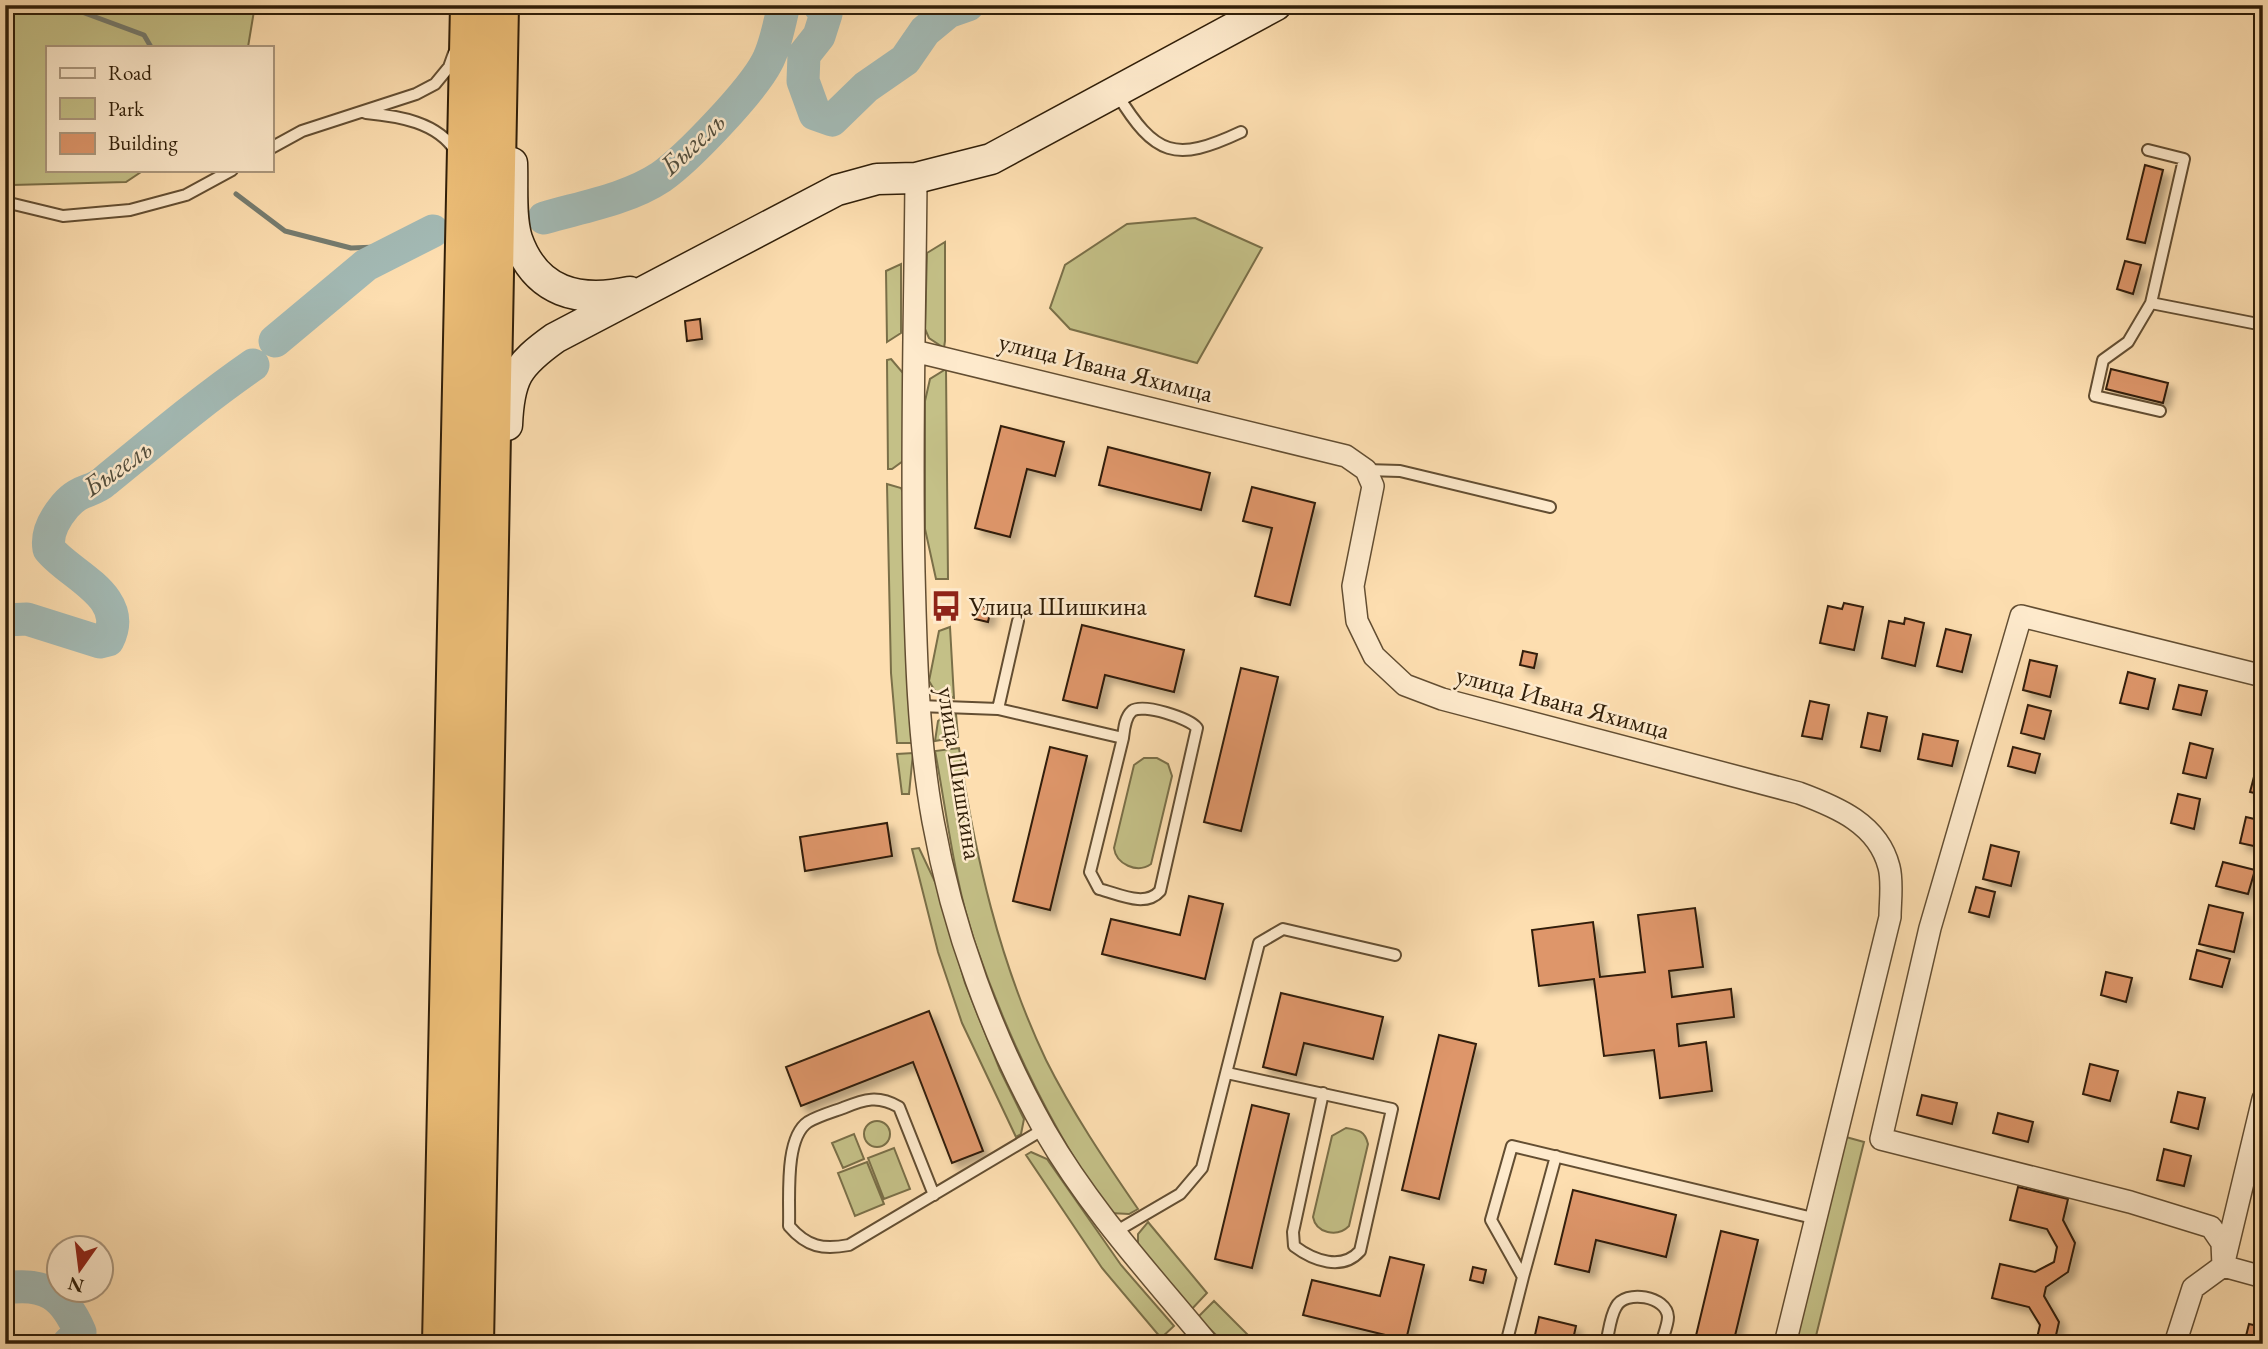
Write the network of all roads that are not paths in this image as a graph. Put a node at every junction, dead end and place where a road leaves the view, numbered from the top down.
1 (1276, 5) edge
2 (484, 8) edge
3 (1115, 92) junction
4 (363, 113) junction
5 (1241, 132) dead end
6 (273, 147) edge
7 (2148, 150) dead end
8 (228, 172) edge
9 (466, 175) junction
10 (916, 178) junction
11 (5, 202) edge
12 (654, 288) junction
13 (2151, 303) junction
14 (2263, 324) edge
15 (914, 351) junction
16 (2160, 411) dead end
17 (1366, 470) junction
18 (1550, 507) dead end
19 (490, 546) junction
20 (1018, 621) dead end
21 (2263, 676) edge
22 (919, 706) junction
23 (998, 709) junction
24 (1123, 738) junction
25 (1395, 955) dead end
26 (1227, 1073) junction
27 (1323, 1093) junction
28 (2263, 1099) edge
29 (1044, 1129) junction
30 (1556, 1156) junction
31 (934, 1195) junction
32 (1817, 1219) junction
33 (1115, 1231) junction
34 (2223, 1266) junction
35 (1523, 1277) junction
36 (2263, 1277) edge
37 (442, 1344) edge
38 (474, 1344) edge
39 (1208, 1344) edge
40 (1506, 1344) edge
41 (1606, 1344) edge
42 (1661, 1344) edge
43 (1785, 1344) edge
44 (2175, 1344) edge

1 - 3 street
2 - 4 lane
2 - 9 highway
2 - 12 street
2 - 19 highway
3 - 5 lane
3 - 10 street
4 - 6 lane
4 - 9 lane
7 - 13 lane
8 - 11 lane
9 - 37 highway
10 - 12 street
10 - 15 street, улица Шишкина
12 - 19 street
13 - 14 lane
13 - 16 lane
15 - 17 street, улица Ивана Яхимца
15 - 22 street, улица Шишкина
17 - 18 lane
17 - 32 street, улица Ивана Яхимца
19 - 38 highway
20 - 23 lane
21 - 34 street
22 - 23 lane
22 - 29 street, улица Шишкина
23 - 24 lane
24 - 24 lane
25 - 26 lane
26 - 27 lane
26 - 33 lane
27 - 27 lane
28 - 34 street
29 - 31 lane
29 - 33 street, улица Шишкина
30 - 32 lane
30 - 35 lane
30 - 35 lane
31 - 31 lane
32 - 43 street, улица Ивана Яхимца
33 - 39 street, улица Шишкина
34 - 36 street
34 - 44 street
35 - 40 lane
41 - 42 lane

